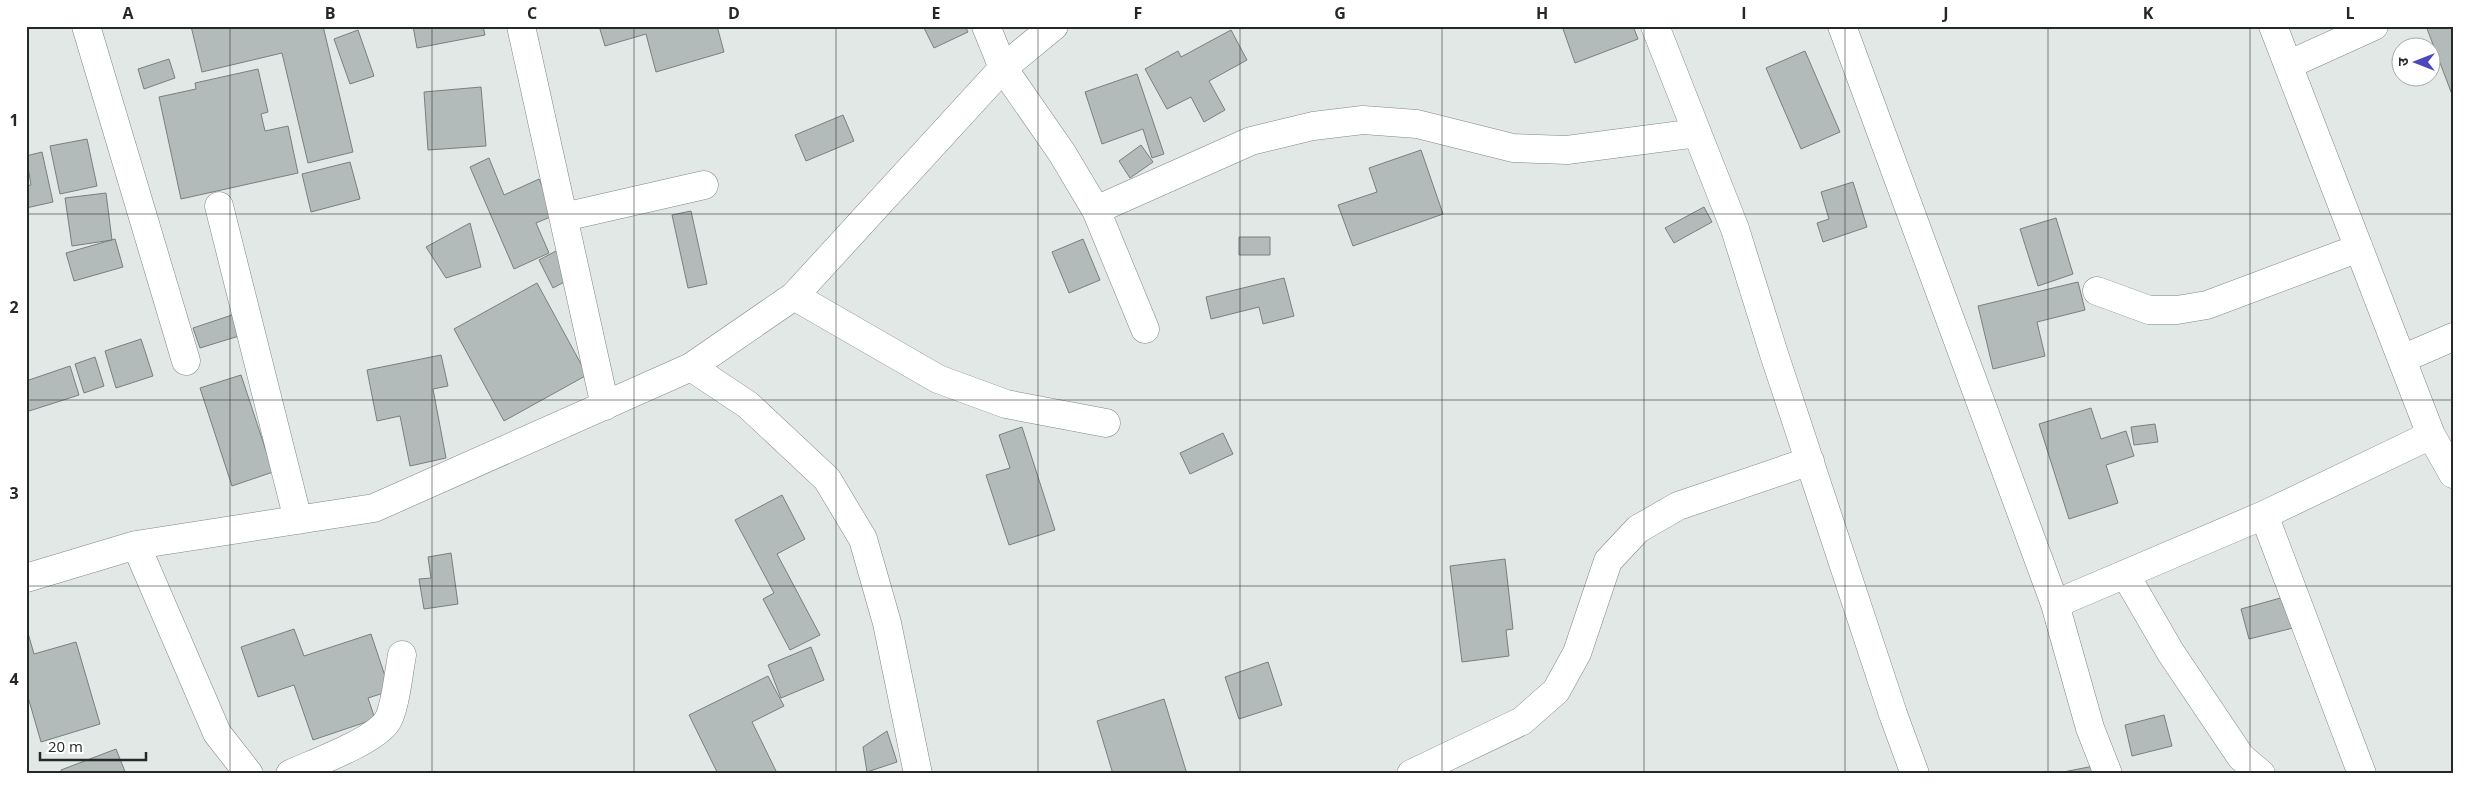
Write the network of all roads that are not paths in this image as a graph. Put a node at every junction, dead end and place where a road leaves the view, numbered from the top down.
1 (86, 26) edge
2 (521, 26) edge
3 (986, 26) edge
4 (1054, 26) edge
5 (1655, 26) edge
6 (1842, 26) edge
7 (2273, 26) edge
8 (2374, 26) edge
9 (2288, 65) junction
10 (1003, 68) junction
11 (1697, 133) junction
12 (704, 185) dead end
13 (219, 206) dead end
14 (1096, 210) junction
15 (564, 217) junction
16 (2359, 248) junction
17 (2097, 291) dead end
18 (794, 296) junction
19 (1145, 329) dead end
20 (2453, 337) edge
21 (2402, 359) junction
22 (186, 360) dead end
23 (690, 367) junction
24 (605, 406) junction
25 (1106, 423) dead end
26 (2431, 435) junction
27 (1810, 462) junction
28 (2453, 474) edge
29 (2264, 515) junction
30 (298, 520) junction
31 (136, 545) junction
32 (2125, 574) junction
33 (26, 578) edge
34 (2055, 604) junction
35 (402, 655) dead end
36 (248, 774) edge
37 (290, 774) edge
38 (918, 774) edge
39 (1411, 774) edge
40 (1915, 774) edge
41 (2108, 774) edge
42 (2261, 774) edge
43 (2362, 774) edge

1 - 22 street
2 - 15 street
3 - 10 street
4 - 10 street
5 - 11 street
6 - 34 street
7 - 9 street
8 - 9 street
9 - 16 street
10 - 14 street
10 - 18 street
11 - 14 street
11 - 27 street
12 - 15 street
13 - 30 street
14 - 19 street
15 - 24 street
16 - 17 street
16 - 21 street
18 - 23 street
18 - 25 street
20 - 21 street
21 - 26 street
23 - 24 street
23 - 38 street
24 - 30 street
26 - 28 street
26 - 29 street
27 - 39 street
27 - 40 street
29 - 32 street
29 - 43 street
30 - 31 street
31 - 33 street
31 - 36 street
32 - 34 street
32 - 42 street
34 - 41 street
35 - 37 street

